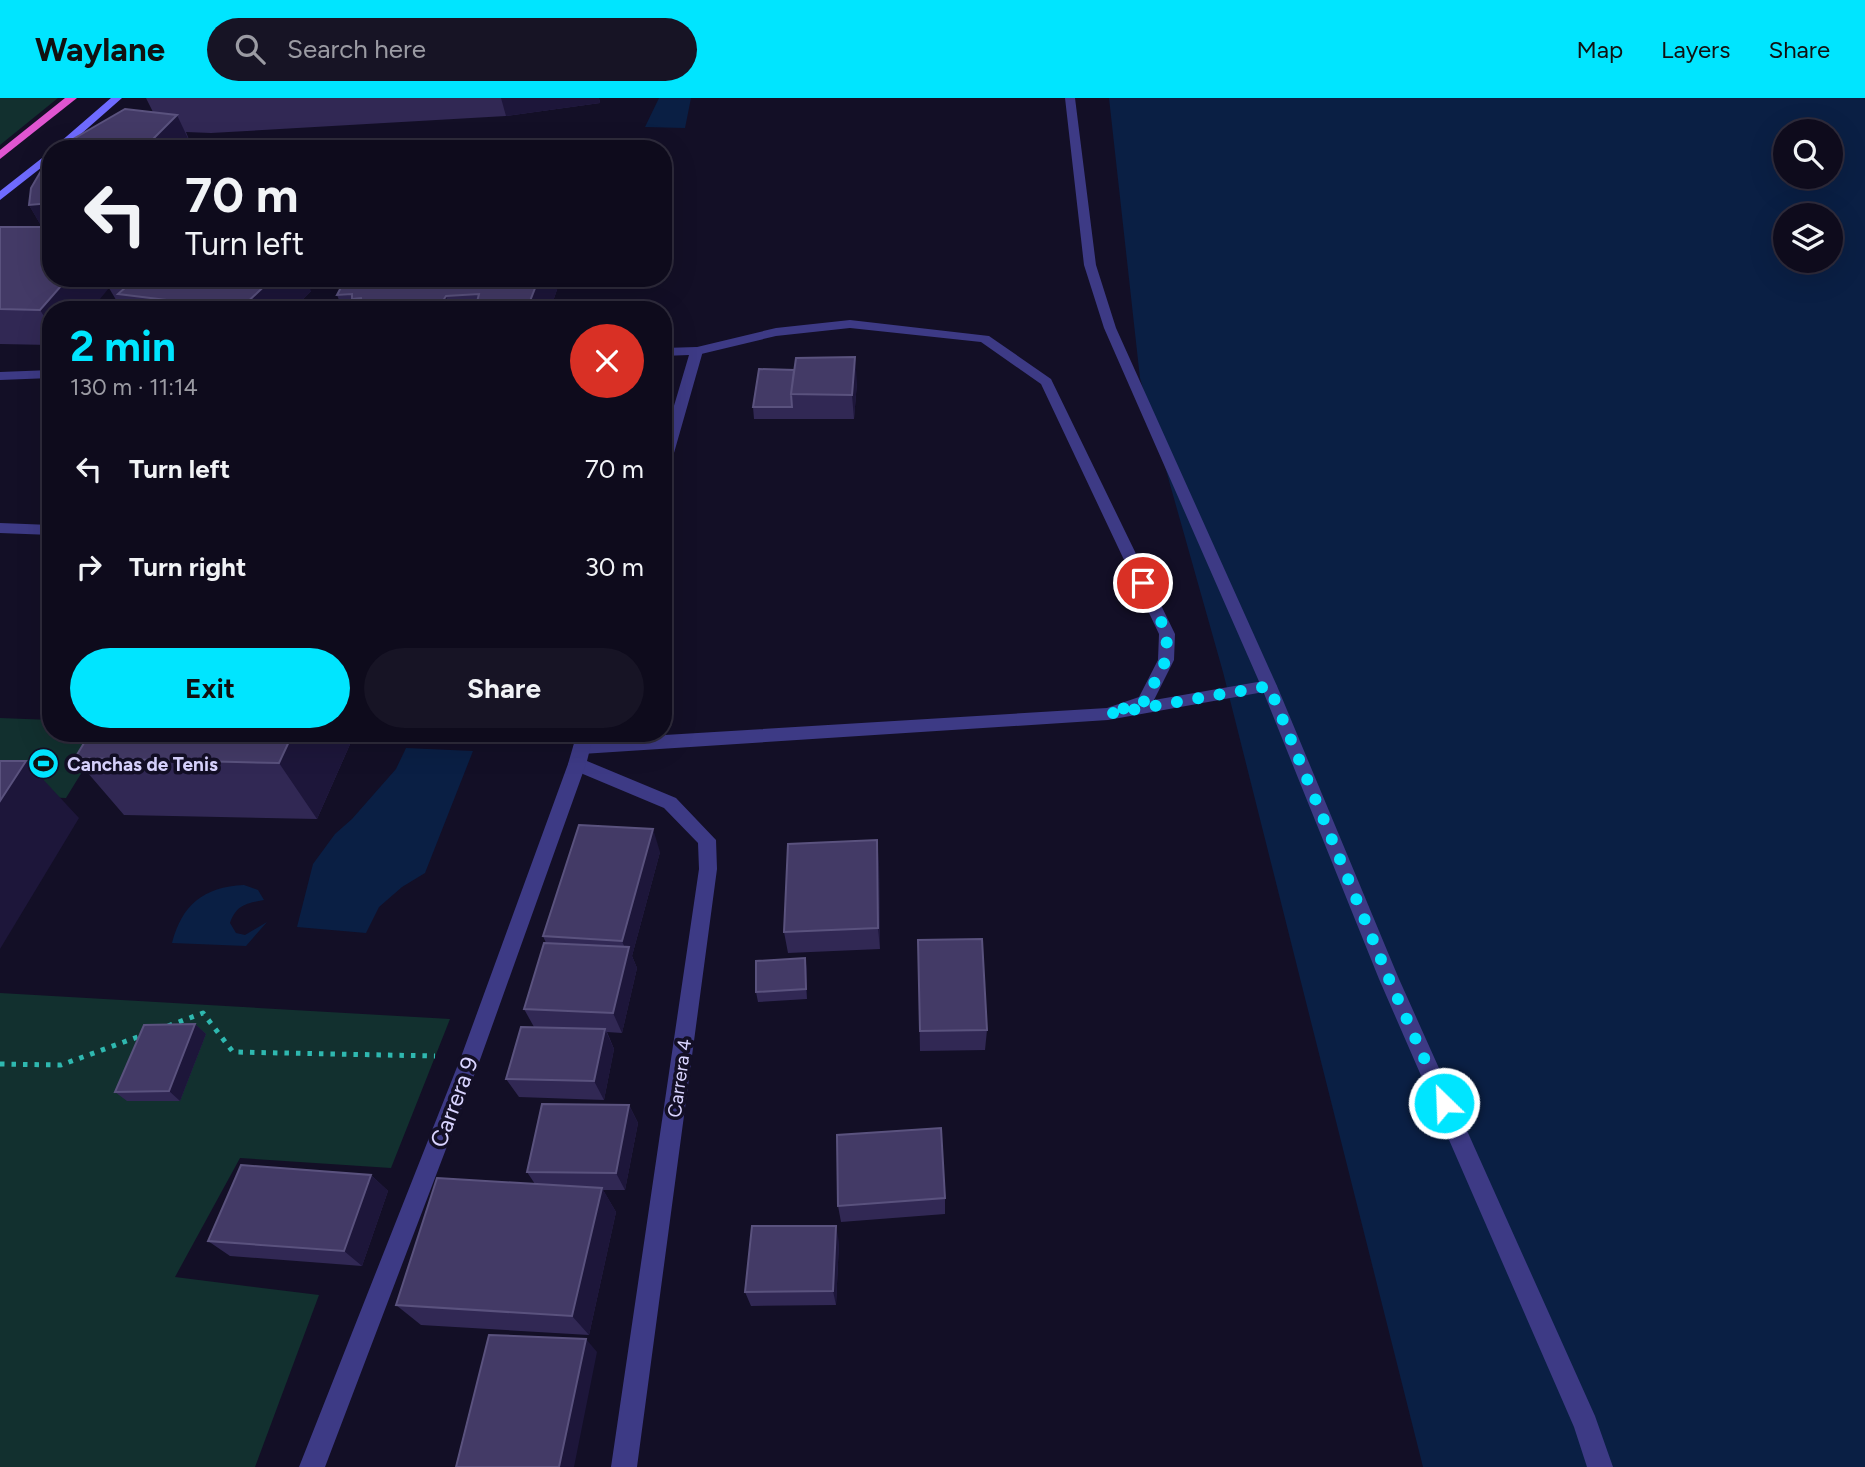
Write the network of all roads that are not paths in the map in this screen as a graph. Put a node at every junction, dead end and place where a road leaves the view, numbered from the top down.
1 (72, 98) edge
2 (117, 98) edge
3 (1070, 98) edge
4 (68, 140) edge
5 (0, 156) edge
6 (42, 162) edge
7 (0, 197) edge
8 (697, 351) junction
9 (672, 352) edge
10 (42, 374) edge
11 (0, 376) edge
12 (672, 436) edge
13 (0, 528) edge
14 (42, 530) edge
15 (1269, 686) junction
16 (1108, 714) junction
17 (582, 748) edge
18 (312, 1467) edge
19 (624, 1467) edge
20 (1600, 1467) edge

1 - 5 highway
2 - 4 main road
3 - 15 street
6 - 7 main road
8 - 9 street
8 - 12 street
8 - 16 street
10 - 11 street
13 - 14 street
15 - 16 street
15 - 20 street
16 - 17 street
17 - 18 street, Carrera 9
17 - 19 street, Carrera 4

